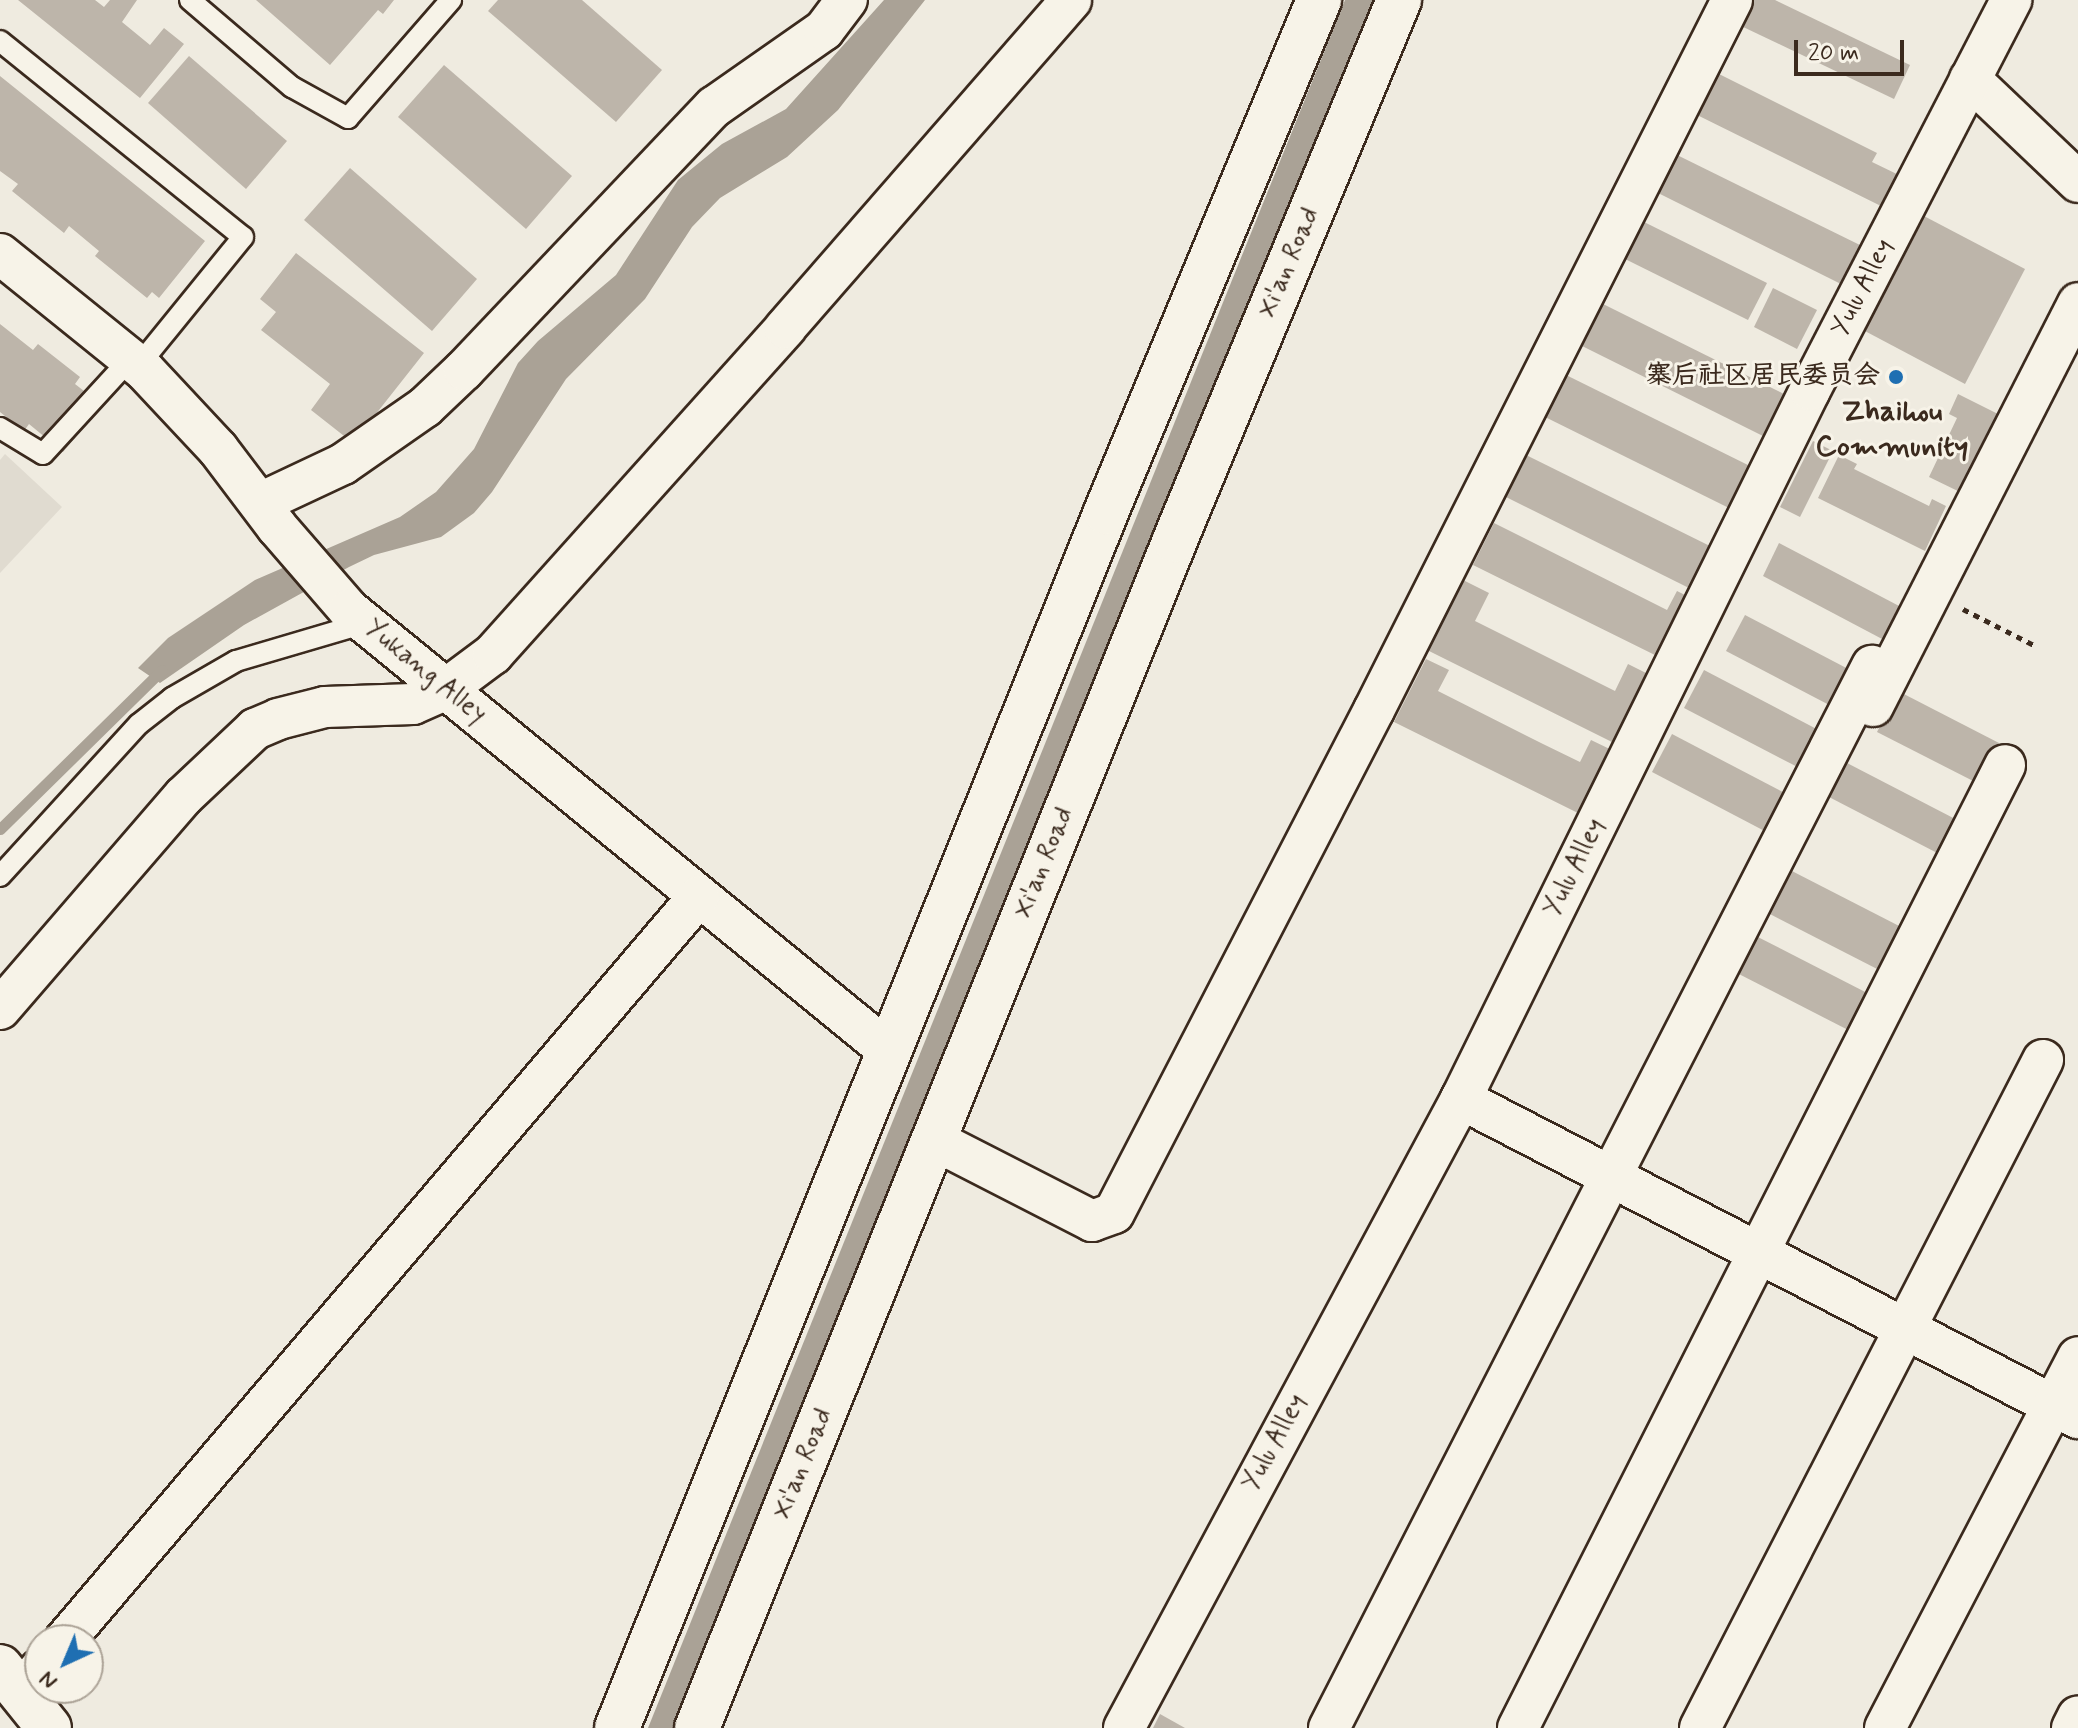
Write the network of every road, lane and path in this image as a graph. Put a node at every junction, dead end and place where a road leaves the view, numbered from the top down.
1 (190, 0) edge
2 (451, 0) edge
3 (847, 0) edge
4 (1071, 0) edge
5 (1319, 0) edge
6 (1399, 0) edge
7 (1732, 0) edge
8 (2011, 0) edge
9 (0, 41) edge
10 (1970, 79) junction
11 (2078, 182) edge
12 (0, 254) edge
13 (2078, 303) edge
14 (135, 362) junction
15 (0, 428) edge
16 (269, 515) junction
17 (1931, 593) junction
18 (357, 616) junction
19 (2034, 645) dead end
20 (1872, 666) dead end
21 (446, 689) junction
22 (1865, 722) dead end
23 (2005, 765) dead end
24 (0, 876) edge
25 (699, 896) junction
26 (0, 1009) edge
27 (889, 1051) junction
28 (2043, 1060) dead end
29 (1461, 1099) junction
30 (934, 1140) junction
31 (1610, 1176) junction
32 (1758, 1253) junction
33 (1904, 1328) junction
34 (2078, 1357) edge
35 (2066, 1411) edge
36 (79, 1624) edge
37 (20, 1676) edge
38 (2078, 1716) edge
39 (49, 1728) edge
40 (617, 1728) edge
41 (697, 1728) edge
42 (1124, 1728) edge
43 (1329, 1728) edge
44 (1518, 1728) edge
45 (1700, 1728) edge
46 (1885, 1728) edge
47 (2072, 1728) edge

1 - 2 lane
3 - 16 street
4 - 21 street
5 - 27 street
6 - 30 street, Xi'an Road
7 - 30 street
8 - 10 street, Yulu Alley
9 - 14 lane
10 - 11 street
10 - 29 street, Yulu Alley
12 - 14 street, Yukang Alley
13 - 17 street
14 - 15 lane
14 - 16 street, Yukang Alley
16 - 18 street, Yukang Alley
17 - 19 path
17 - 22 street
18 - 21 street, Yukang Alley
18 - 24 lane
20 - 31 street
21 - 25 street, Yukang Alley
21 - 26 street
23 - 32 street
25 - 27 street, Yukang Alley
25 - 36 street
27 - 40 street
28 - 33 street
29 - 31 street
29 - 42 street, Yulu Alley
30 - 41 street, Xi'an Road
31 - 32 street
31 - 43 street
32 - 33 street
32 - 44 street
33 - 35 street
33 - 45 street
34 - 35 street
35 - 46 street
37 - 39 street
38 - 47 street

